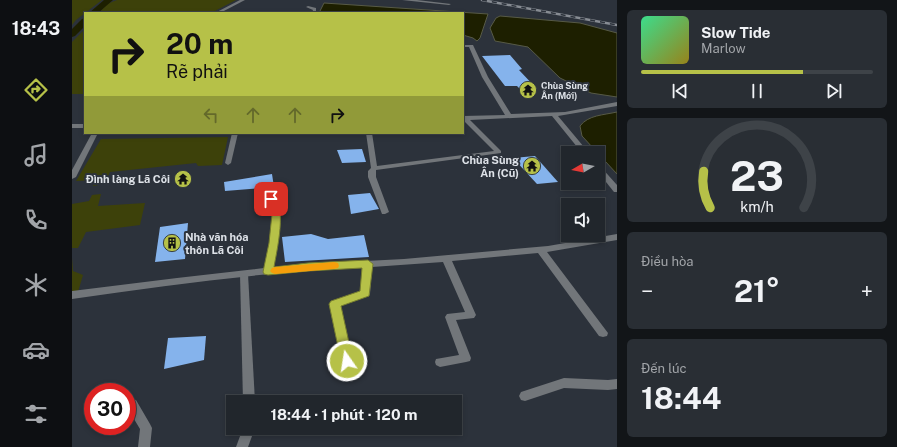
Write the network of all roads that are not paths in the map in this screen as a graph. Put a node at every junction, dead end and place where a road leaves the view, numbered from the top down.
1 (243, 0) edge
2 (404, 0) edge
3 (449, 4) dead end
4 (308, 6) dead end
5 (219, 12) edge
6 (314, 12) edge
7 (464, 46) edge
8 (617, 104) edge
9 (554, 115) junction
10 (510, 117) junction
11 (464, 118) edge
12 (72, 126) edge
13 (84, 126) edge
14 (94, 134) edge
15 (235, 134) edge
16 (369, 134) edge
17 (580, 146) edge
18 (228, 163) dead end
19 (374, 168) junction
20 (605, 175) edge
21 (72, 177) edge
22 (617, 190) edge
23 (271, 199) dead end
24 (385, 212) dead end
25 (617, 237) edge
26 (540, 250) junction
27 (446, 258) junction
28 (368, 264) junction
29 (268, 272) junction
30 (244, 274) junction
31 (72, 295) edge
32 (603, 333) dead end
33 (440, 362) dead end
34 (350, 375) dead end
35 (617, 384) edge
36 (249, 395) edge
37 (525, 396) dead end
38 (136, 411) edge
39 (246, 435) edge
40 (144, 447) edge
41 (242, 447) edge

1 - 5 street
2 - 3 street
4 - 6 street
7 - 10 street
8 - 9 street
9 - 10 street
9 - 17 street
10 - 11 street
11 - 19 street
12 - 13 street
14 - 21 street
15 - 18 street
16 - 19 street
19 - 24 street
20 - 22 street
23 - 29 street
25 - 26 street
26 - 27 street
26 - 32 street
27 - 28 street
27 - 33 street
28 - 29 street
28 - 34 street
29 - 30 street
30 - 31 street
30 - 36 street
35 - 37 street
38 - 40 street
39 - 41 street

